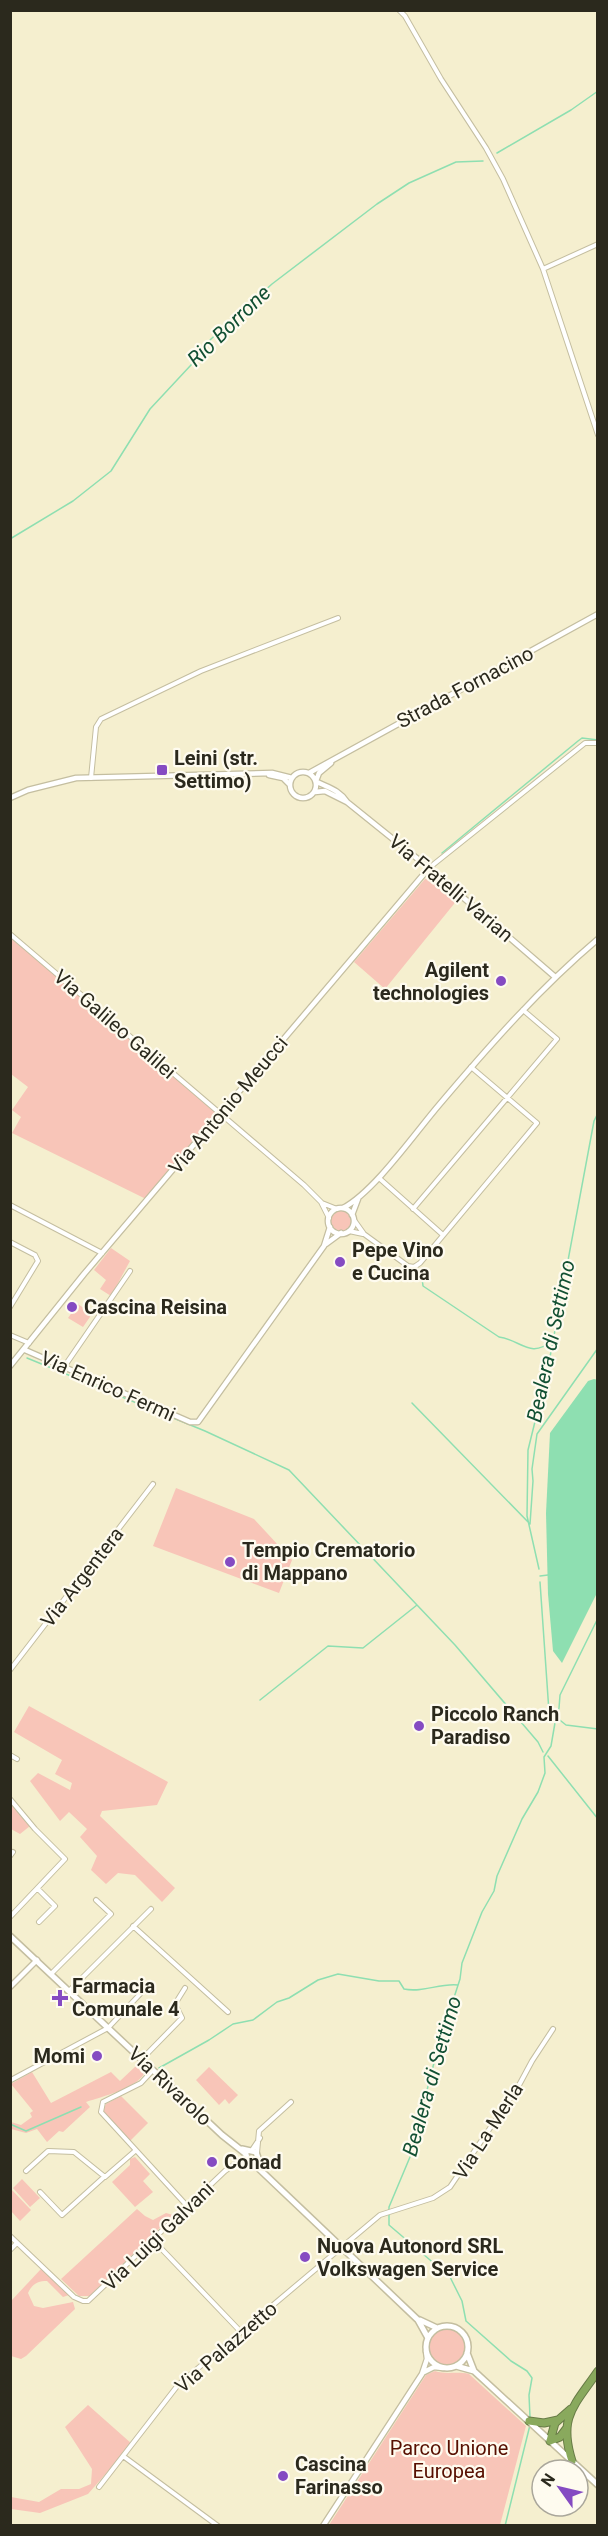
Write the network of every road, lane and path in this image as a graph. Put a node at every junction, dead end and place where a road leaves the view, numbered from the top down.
1 (399, 10) edge
2 (597, 243) edge
3 (543, 269) junction
4 (597, 435) edge
5 (597, 614) edge
6 (338, 618) dead end
7 (597, 743) edge
8 (333, 761) junction
9 (309, 773) junction
10 (264, 774) junction
11 (91, 778) junction
12 (292, 778) junction
13 (316, 782) junction
14 (290, 785) junction
15 (315, 792) junction
16 (10, 798) edge
17 (346, 802) junction
18 (429, 868) junction
19 (10, 934) edge
20 (597, 939) edge
21 (554, 976) junction
22 (523, 1010) junction
23 (471, 1067) junction
24 (507, 1097) junction
25 (220, 1114) junction
26 (378, 1177) junction
27 (358, 1199) junction
28 (321, 1202) junction
29 (10, 1205) edge
30 (340, 1208) junction
31 (413, 1209) junction
32 (353, 1217) junction
33 (329, 1218) junction
34 (330, 1227) junction
35 (349, 1231) junction
36 (341, 1233) junction
37 (364, 1234) junction
38 (443, 1235) junction
39 (10, 1242) edge
40 (324, 1246) junction
41 (102, 1252) junction
42 (130, 1271) dead end
43 (10, 1307) edge
44 (10, 1335) edge
45 (29, 1343) junction
46 (25, 1350) junction
47 (10, 1365) edge
48 (64, 1367) junction
49 (153, 1484) dead end
50 (10, 1670) edge
51 (10, 1755) edge
52 (17, 1759) dead end
53 (10, 1799) edge
54 (38, 1889) junction
55 (96, 1900) dead end
56 (151, 1909) dead end
57 (10, 1917) edge
58 (39, 1922) dead end
59 (133, 1926) junction
60 (10, 1936) edge
61 (36, 1960) junction
62 (51, 1974) junction
63 (189, 1984) junction
64 (10, 1987) edge
65 (69, 1991) junction
66 (142, 1992) dead end
67 (228, 2012) dead end
68 (108, 2028) junction
69 (553, 2029) dead end
70 (142, 2059) junction
71 (153, 2070) junction
72 (11, 2080) edge
73 (291, 2102) dead end
74 (135, 2151) junction
75 (251, 2156) junction
76 (26, 2171) dead end
77 (105, 2177) junction
78 (40, 2192) dead end
79 (189, 2208) junction
80 (10, 2236) edge
81 (154, 2241) junction
82 (17, 2243) junction
83 (343, 2248) junction
84 (10, 2250) edge
85 (418, 2320) junction
86 (437, 2328) junction
87 (241, 2332) junction
88 (428, 2338) junction
89 (426, 2351) junction
90 (467, 2353) junction
91 (456, 2366) junction
92 (443, 2368) junction
93 (474, 2371) junction
94 (597, 2371) edge
95 (422, 2374) junction
96 (572, 2409) junction
97 (558, 2420) junction
98 (530, 2422) junction
99 (566, 2429) junction
100 (550, 2441) junction
101 (123, 2456) junction
102 (569, 2458) edge
103 (571, 2458) edge
104 (99, 2487) dead end
105 (218, 2526) edge
106 (323, 2526) edge

1 - 3 street
2 - 3 street
3 - 4 street
5 - 8 street, Strada Fornacino
6 - 11 street
7 - 18 street
8 - 9 street, Strada Fornacino
8 - 13 street, Strada Fornacino
9 - 12 street
9 - 13 street
10 - 11 street
10 - 12 street
10 - 14 street
11 - 16 street
12 - 14 street
13 - 15 street
13 - 17 street, Via Fratelli Varian
14 - 15 street
15 - 17 street, Via Fratelli Varian
17 - 18 street, Via Fratelli Varian
18 - 21 street, Via Fratelli Varian
18 - 25 street, Via Antonio Meucci
19 - 25 street, Via Galileo Galilei
20 - 21 street
21 - 22 street
22 - 23 street
22 - 24 street
23 - 24 street
23 - 26 street
24 - 31 street
24 - 38 street
25 - 28 street, Via Galileo Galilei
25 - 41 street, Via Antonio Meucci
26 - 27 street
26 - 31 street
27 - 30 street
27 - 32 street
28 - 30 street
28 - 33 street
29 - 41 street
30 - 32 street
30 - 33 street
31 - 38 street
32 - 35 street
32 - 37 street
33 - 34 street
34 - 36 street
34 - 40 street
35 - 36 street
35 - 37 street
36 - 40 street
37 - 38 street
39 - 43 street
40 - 48 street, Via Enrico Fermi
41 - 45 street, Via Antonio Meucci
42 - 48 street
44 - 45 street, Via Enrico Fermi
45 - 46 street, Via Antonio Meucci
46 - 47 street, Via Antonio Meucci
46 - 48 street, Via Enrico Fermi
49 - 50 street, Via Argentera
51 - 52 street
53 - 54 street
54 - 57 street
54 - 58 street
55 - 62 street
56 - 59 street
59 - 63 street
59 - 65 street
60 - 61 main road, Via Rivarolo
61 - 62 main road, Via Rivarolo
61 - 64 street
62 - 65 main road, Via Rivarolo
63 - 67 street
63 - 70 street
65 - 68 main road, Via Rivarolo
66 - 68 street
68 - 70 main road, Via Rivarolo
68 - 72 street
69 - 83 street, Via La Merla
70 - 71 main road, Via Rivarolo
71 - 74 street
71 - 75 main road, Via Rivarolo
73 - 75 street
74 - 77 street
74 - 79 street
75 - 79 street, Via Luigi Galvani
75 - 83 main road
76 - 77 street
77 - 78 street
79 - 81 street, Via Luigi Galvani
80 - 82 street
81 - 82 street, Via Luigi Galvani
81 - 87 street
82 - 84 street
83 - 85 main road
83 - 87 street, Via Palazzetto
85 - 86 main road
85 - 88 main road
86 - 88 main road
86 - 90 main road
87 - 101 street, Via Palazzetto
88 - 89 main road
89 - 92 main road
89 - 95 street
90 - 91 main road
90 - 93 main road
91 - 92 main road
91 - 93 main road
92 - 95 street
93 - 98 main road
94 - 96 highway
95 - 106 street
96 - 97 highway
96 - 99 highway
97 - 98 highway
97 - 100 highway
98 - 100 main road
99 - 100 highway
99 - 103 highway
100 - 102 main road
101 - 104 street, Via Palazzetto
101 - 105 street

